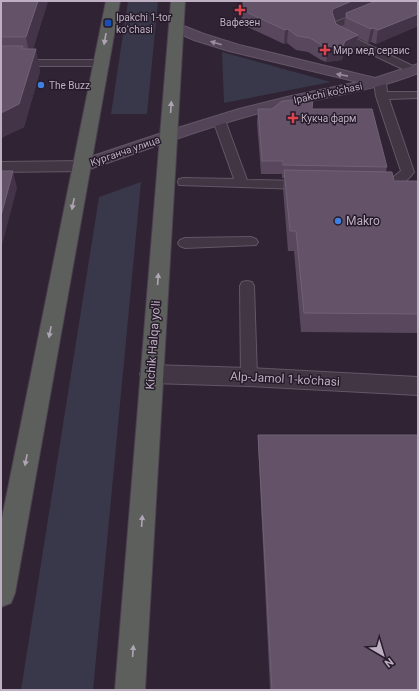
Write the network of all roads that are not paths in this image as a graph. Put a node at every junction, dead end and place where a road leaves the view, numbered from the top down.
1 (113, 1) edge
2 (178, 1) edge
3 (385, 2) edge
4 (176, 27) junction
5 (1, 63) edge
6 (101, 63) junction
7 (415, 69) edge
8 (381, 89) junction
9 (418, 95) edge
10 (219, 120) junction
11 (169, 136) junction
12 (81, 166) junction
13 (1, 167) edge
14 (184, 182) dead end
15 (242, 183) junction
16 (313, 185) edge
17 (367, 186) edge
18 (251, 242) dead end
19 (185, 243) dead end
20 (247, 286) dead end
21 (151, 374) junction
22 (248, 377) junction
23 (418, 386) edge
24 (1, 593) edge
25 (130, 690) edge

1 -> 6 highway
2 - 4 highway, Kichik Halqa yo'li
3 - 7 lane
8 -> 4 main road
11 -> 4 highway, Kichik Halqa yo'li
5 - 6 lane
6 - 12 highway
7 - 8 main road, Ipakchi ko'chasi
8 - 9 lane
8 - 10 main road, Ipakchi ko'chasi
8 - 17 lane
10 - 11 main road, Ipakchi ko'chasi
10 - 15 lane
11 - 12 main road, Курганча улица
21 -> 11 highway, Kichik Halqa yo'li
12 - 13 street
12 -> 24 highway
14 - 15 lane
15 - 16 lane
18 - 19 lane
20 - 22 lane
21 - 22 street, Alp-Jamol 1-ko'chasi
25 -> 21 highway, Kichik Halqa yo'li
22 - 23 street, Alp-Jamol 1-ko'chasi

